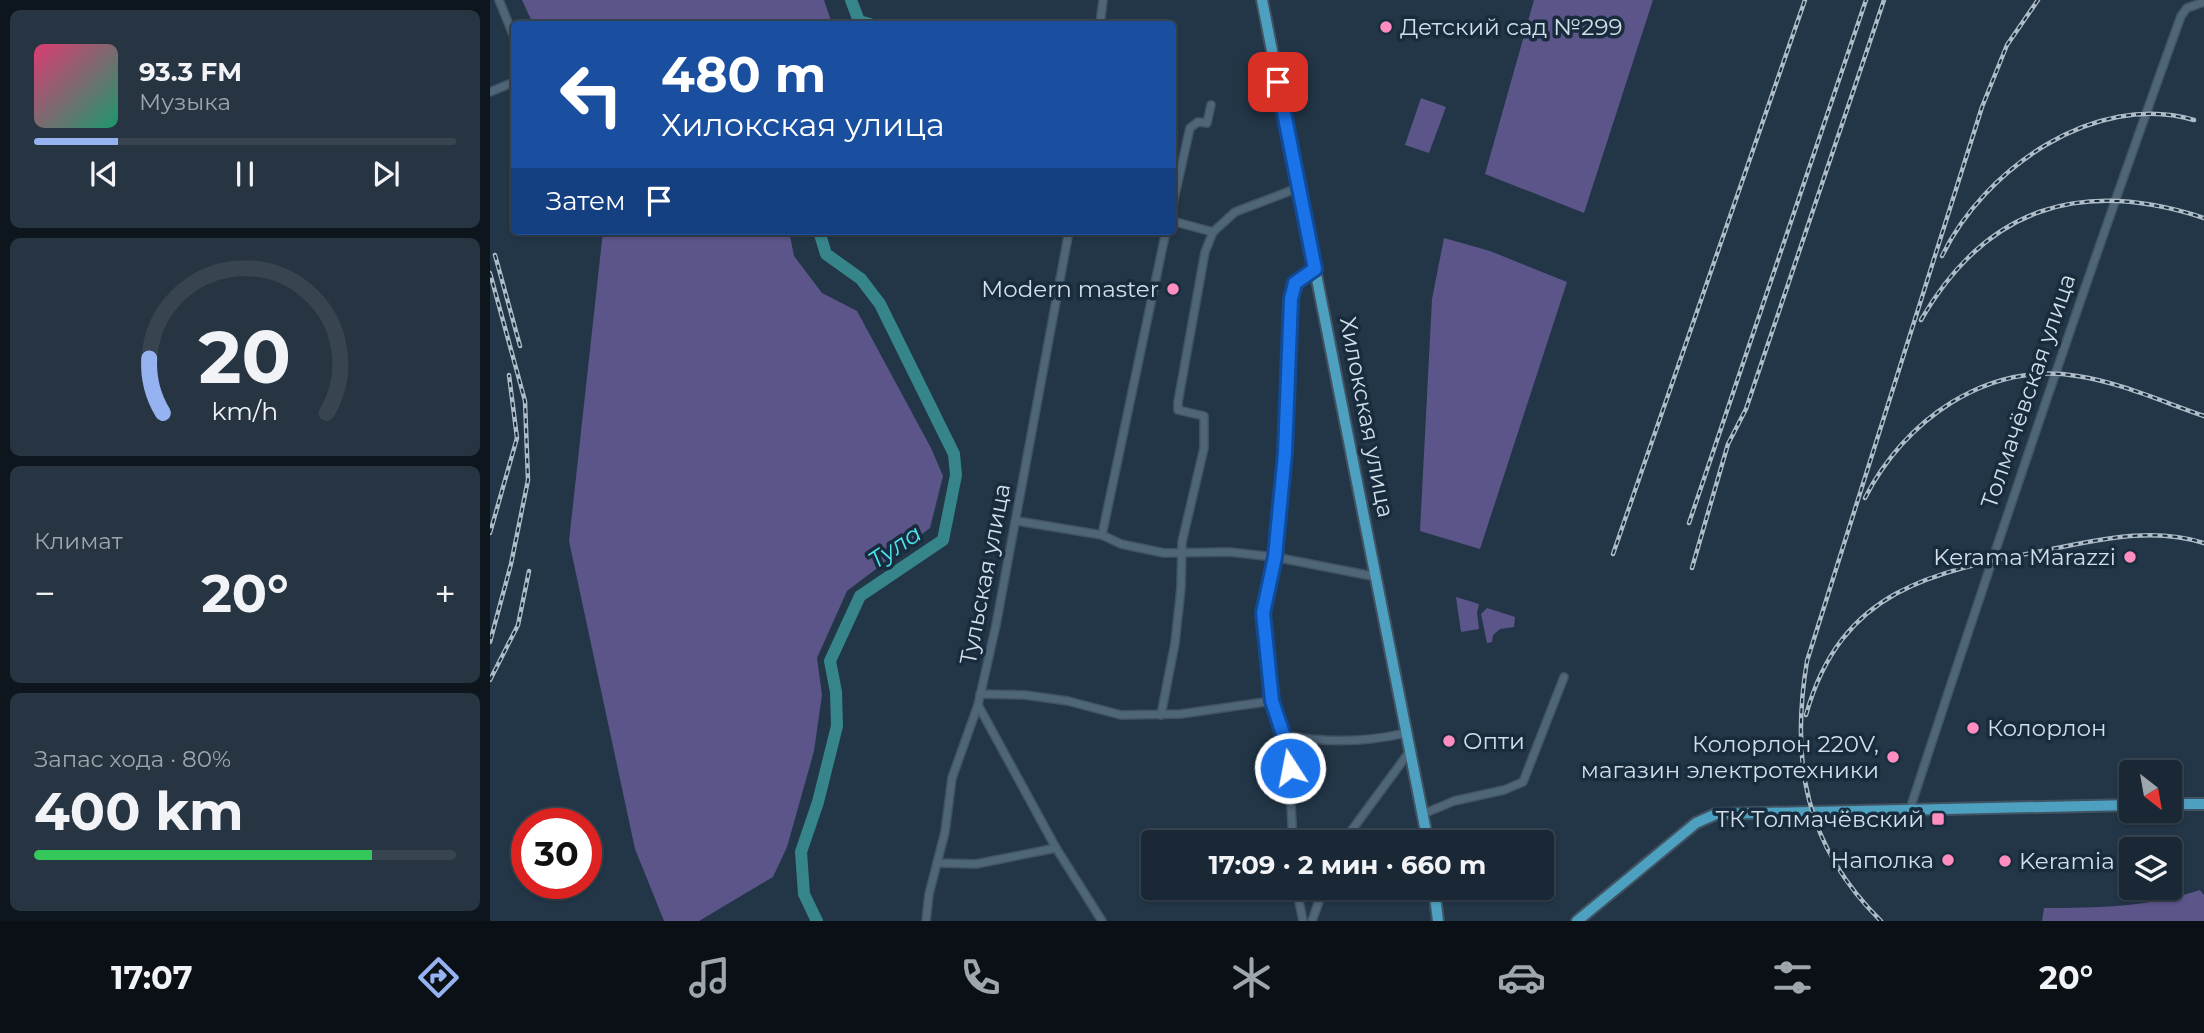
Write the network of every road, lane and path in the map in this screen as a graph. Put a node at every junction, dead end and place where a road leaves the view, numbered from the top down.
1 (499, 0) edge
2 (1103, 0) edge
3 (1262, 0) edge
4 (2204, 2) edge
5 (1100, 21) edge
6 (511, 30) edge
7 (511, 83) edge
8 (490, 92) edge
9 (1211, 105) dead end
10 (1298, 188) junction
11 (1176, 190) edge
12 (1176, 222) edge
13 (1213, 232) junction
14 (1068, 235) edge
15 (1165, 235) edge
16 (1315, 269) junction
17 (1017, 521) junction
18 (1102, 536) junction
19 (1182, 555) junction
20 (1275, 557) junction
21 (1377, 577) junction
22 (1564, 677) dead end
23 (980, 694) junction
24 (1272, 701) junction
25 (978, 705) junction
26 (1161, 715) junction
27 (1406, 733) junction
28 (1284, 735) junction
29 (1410, 751) junction
30 (2182, 804) edge
31 (2204, 804) edge
32 (2119, 805) edge
33 (1910, 809) junction
34 (1423, 814) junction
35 (1293, 830) edge
36 (1352, 830) edge
37 (1426, 830) edge
38 (1056, 848) junction
39 (937, 863) junction
40 (1299, 900) edge
41 (1319, 900) edge
42 (1437, 916) edge
43 (926, 921) edge
44 (1102, 921) edge
45 (1303, 921) edge
46 (1312, 921) edge
47 (1443, 921) edge
48 (1577, 921) edge

1 - 6 street
2 - 5 street
3 - 10 main road, Хилокская улица
4 - 33 street, Толмачёвская улица
7 - 8 street
9 - 11 street
10 - 13 street
10 - 16 main road, Хилокская улица
12 - 13 street
13 - 19 street
14 - 17 street, Тульская улица
15 - 18 street
16 - 20 street
16 - 21 main road, Хилокская улица
17 - 18 street
17 - 23 street, Тульская улица
18 - 19 street
19 - 20 street
19 - 26 street
20 - 21 street
20 - 24 street
21 - 27 main road, Хилокская улица
22 - 34 street
23 - 25 street, Тульская улица
23 - 26 street
24 - 26 street
24 - 28 street
25 - 38 street
25 - 39 street, Тульская улица
27 - 28 street
27 - 29 main road, Хилокская улица
28 - 35 street
29 - 34 main road, Хилокская улица
29 - 36 street
30 - 31 main road
32 - 33 main road
33 - 48 main road
34 - 37 main road, Хилокская улица
38 - 39 street
38 - 44 street
39 - 43 street, Тульская улица
40 - 45 street
41 - 46 street
42 - 47 main road

